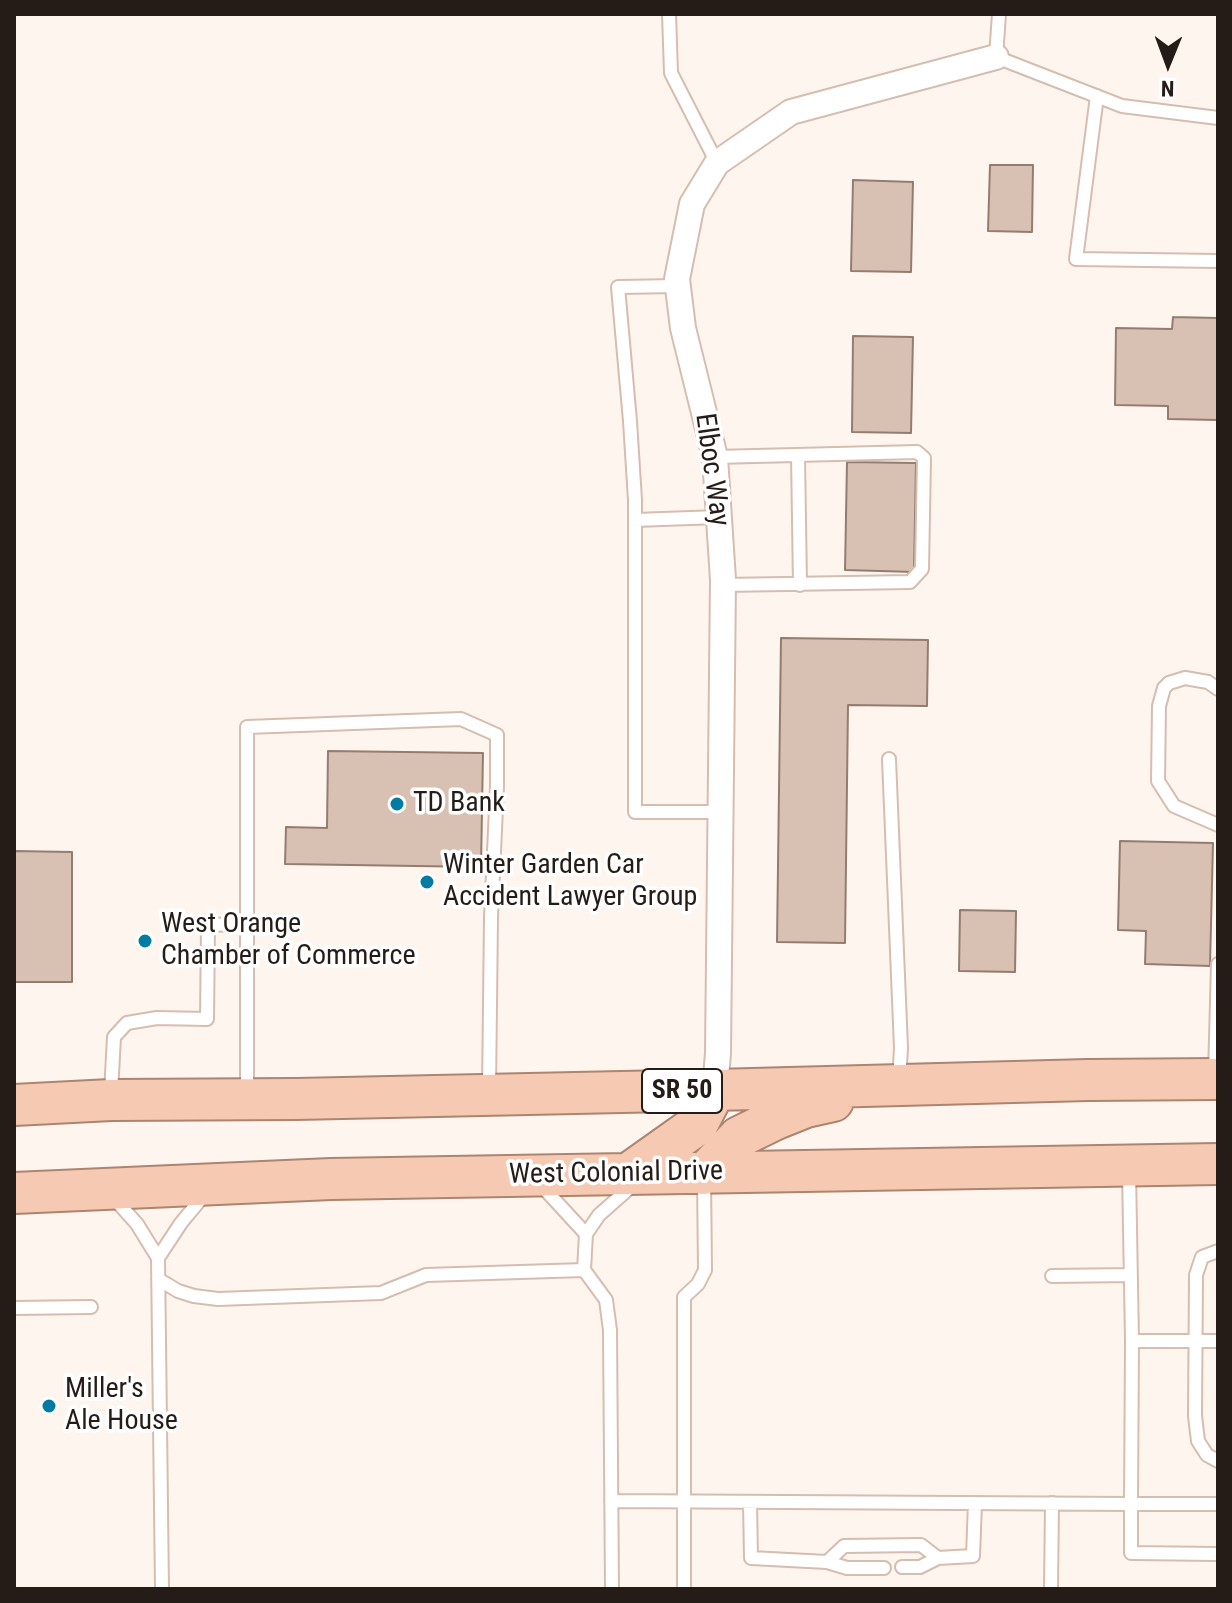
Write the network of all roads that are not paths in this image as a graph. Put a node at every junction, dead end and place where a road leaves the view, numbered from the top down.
1 (669, 14) edge
2 (999, 14) edge
3 (996, 57) junction
4 (1097, 96) junction
5 (1218, 118) edge
6 (717, 163) junction
7 (1218, 261) edge
8 (678, 286) junction
9 (798, 455) junction
10 (715, 457) junction
11 (719, 517) junction
12 (635, 520) junction
13 (723, 585) junction
14 (800, 585) junction
15 (1218, 689) edge
16 (889, 759) dead end
17 (721, 812) junction
18 (1218, 825) edge
19 (246, 924) junction
20 (1218, 964) edge
21 (1217, 1079) edge
22 (899, 1085) junction
23 (715, 1090) junction
24 (489, 1095) junction
25 (247, 1099) junction
26 (111, 1100) junction
27 (69, 1103) junction
28 (14, 1105) edge
29 (14, 1116) edge
30 (1218, 1164) edge
31 (1129, 1165) junction
32 (637, 1174) junction
33 (704, 1174) junction
34 (532, 1176) junction
35 (215, 1183) junction
36 (104, 1188) junction
37 (14, 1193) edge
38 (586, 1234) junction
39 (1218, 1251) edge
40 (158, 1258) junction
41 (584, 1270) junction
42 (1131, 1275) junction
43 (1052, 1276) dead end
44 (158, 1279) junction
45 (91, 1307) dead end
46 (14, 1308) edge
47 (1132, 1341) junction
48 (1195, 1341) junction
49 (1218, 1341) edge
50 (1218, 1461) edge
51 (611, 1501) junction
52 (684, 1502) junction
53 (750, 1502) junction
54 (975, 1503) junction
55 (1052, 1503) junction
56 (1131, 1504) junction
57 (1218, 1504) edge
58 (1218, 1554) edge
59 (938, 1558) junction
60 (827, 1562) junction
61 (902, 1567) dead end
62 (884, 1568) dead end
63 (162, 1589) edge
64 (612, 1589) edge
65 (684, 1589) edge
66 (1051, 1589) edge

1 - 6 lane
2 - 3 lane
3 - 4 lane
3 - 6 street, Elboc Way
4 - 5 lane
4 - 7 lane
6 - 8 street, Elboc Way
8 - 10 street, Elboc Way
8 - 12 lane
9 - 10 lane
9 - 14 lane
9 - 14 lane
10 - 11 street, Elboc Way
11 - 12 lane
11 - 13 street, Elboc Way
12 - 17 lane
13 - 14 lane
13 - 17 street, Elboc Way
15 - 18 lane
16 - 22 lane
17 - 23 street, Elboc Way
19 - 24 lane
19 - 25 lane
19 - 26 lane
20 - 21 lane
21 - 22 highway, SR 50
22 - 23 highway, SR 50
22 - 33 highway
23 - 24 highway, SR 50
23 - 32 highway
24 - 25 highway, SR 50
25 - 26 highway, SR 50
26 - 27 highway, SR 50
27 - 28 highway, SR 50
27 - 29 highway
30 - 31 highway, West Colonial Drive
31 - 33 highway, West Colonial Drive
31 - 42 lane
32 - 33 highway, West Colonial Drive
32 - 34 highway, West Colonial Drive
32 - 38 lane
33 - 52 lane
34 - 35 highway, West Colonial Drive
34 - 38 lane
35 - 36 highway, West Colonial Drive
35 - 40 lane
36 - 37 highway, West Colonial Drive
36 - 40 lane
38 - 41 lane
39 - 48 lane
40 - 44 lane
41 - 44 lane
41 - 51 lane
42 - 43 lane
42 - 47 lane
44 - 63 lane
45 - 46 lane
47 - 48 lane
47 - 56 lane
48 - 49 lane
48 - 50 lane
51 - 52 lane
51 - 64 lane
52 - 53 lane
52 - 65 lane
53 - 54 lane
53 - 60 lane
54 - 55 lane
54 - 59 lane
55 - 56 lane
55 - 66 lane
56 - 57 lane
56 - 58 lane
59 - 60 lane
59 - 61 lane
60 - 62 lane

